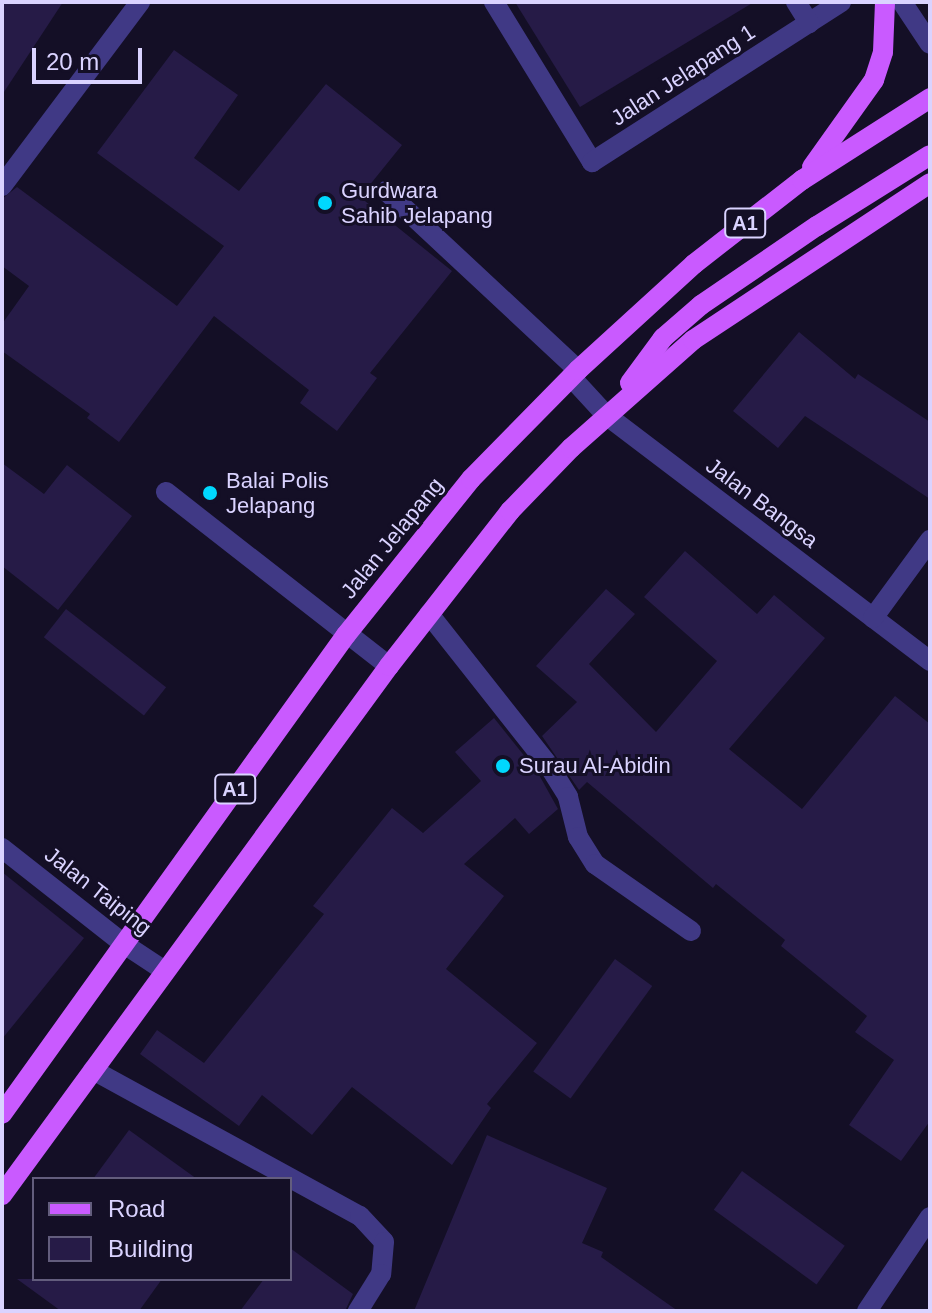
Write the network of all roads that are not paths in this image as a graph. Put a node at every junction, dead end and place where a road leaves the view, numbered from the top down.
1 (140, 2) edge
2 (494, 2) edge
3 (796, 2) edge
4 (841, 2) edge
5 (885, 2) edge
6 (902, 2) edge
7 (809, 23) junction
8 (930, 44) edge
9 (930, 98) edge
10 (930, 155) edge
11 (802, 180) junction
12 (930, 183) edge
13 (2, 186) edge
14 (386, 191) dead end
15 (574, 373) junction
16 (606, 415) junction
17 (166, 492) dead end
18 (930, 540) edge
19 (429, 614) junction
20 (873, 618) junction
21 (346, 635) junction
22 (930, 661) edge
23 (389, 666) junction
24 (2, 848) edge
25 (691, 931) dead end
26 (124, 944) junction
27 (165, 971) junction
28 (93, 1070) junction
29 (2, 1114) edge
30 (289, 1177) edge
31 (292, 1179) edge
32 (2, 1195) edge
33 (930, 1217) edge
34 (358, 1311) edge
35 (867, 1311) edge

1 - 13 street
2 - 7 street, Jalan Jelapang 1
3 - 7 street
4 - 7 street, Jalan Jelapang 1
5 - 11 main road
6 - 8 street
9 - 11 main road, Jalan Jelapang / A1
10 - 16 main road
11 - 15 main road, Jalan Jelapang / A1
12 - 16 main road, A1
14 - 15 street, Jalan Bangsa
15 - 16 street, Jalan Bangsa
15 - 21 main road, Jalan Jelapang / A1
16 - 19 main road, A1
16 - 20 street, Jalan Bangsa
17 - 21 street
18 - 20 street
19 - 23 main road, A1
19 - 25 street
20 - 22 street, Jalan Bangsa
21 - 23 street
21 - 26 main road, Jalan Jelapang / A1
23 - 27 main road, A1
24 - 26 street, Jalan Taiping
26 - 27 street, Jalan Taiping
26 - 29 main road, Jalan Jelapang / A1
27 - 28 main road, A1
28 - 30 street
28 - 32 main road, A1
31 - 34 street
33 - 35 street

